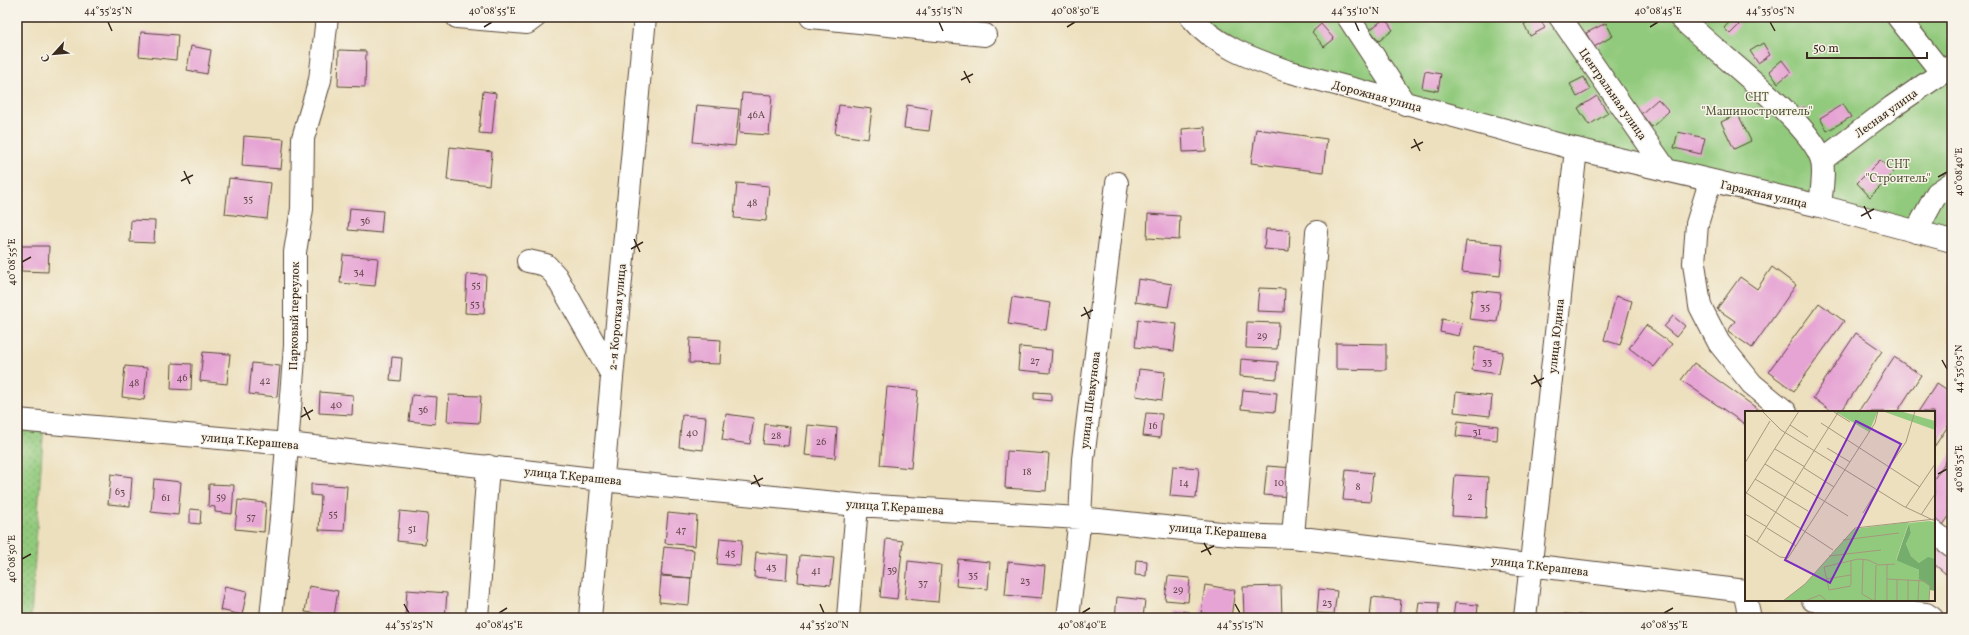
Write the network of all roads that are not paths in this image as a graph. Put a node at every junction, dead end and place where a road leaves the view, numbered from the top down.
1 (326, 17) edge
2 (457, 17) edge
3 (535, 17) edge
4 (645, 17) edge
5 (811, 17) edge
6 (1191, 17) edge
7 (1348, 17) edge
8 (1560, 17) edge
9 (1680, 17) edge
10 (1898, 17) edge
11 (894, 21) edge
12 (985, 35) dead end
13 (1947, 69) edge
14 (1405, 104) junction
15 (1576, 149) junction
16 (1822, 160) junction
17 (1667, 171) junction
18 (1710, 182) junction
19 (1117, 183) dead end
20 (1952, 184) edge
21 (1820, 206) junction
22 (1317, 232) dead end
23 (1916, 232) junction
24 (1952, 241) edge
25 (528, 261) dead end
26 (612, 375) junction
27 (1785, 411) edge
28 (17, 420) edge
29 (288, 444) junction
30 (488, 466) junction
31 (602, 480) junction
32 (857, 505) junction
33 (1080, 518) junction
34 (1935, 533) edge
35 (1293, 537) junction
36 (1952, 546) edge
37 (1531, 565) junction
38 (1745, 595) edge
39 (1747, 601) edge
40 (1821, 601) edge
41 (271, 618) edge
42 (477, 618) edge
43 (590, 618) edge
44 (848, 618) edge
45 (1068, 618) edge
46 (1525, 618) edge
47 (1750, 618) edge
48 (1932, 618) edge

1 - 29 street, Парковый переулок
2 - 3 street
4 - 26 street, 2-я Короткая улица
5 - 11 street
6 - 14 street, Дорожная улица
7 - 14 street
8 - 17 street, Центральная улица
9 - 16 street
10 - 13 street
11 - 12 street
13 - 16 street, Лесная улица
14 - 15 street, Дорожная улица
15 - 17 street, Гаражная улица
15 - 37 street, улица Юдина
16 - 21 street
17 - 18 street, Гаражная улица
18 - 21 street, Гаражная улица
18 - 27 street
19 - 33 street, улица Шевкунова
20 - 23 street
21 - 23 street, Гаражная улица
22 - 35 street
23 - 24 street, Гаражная улица
25 - 26 street
26 - 31 street, 2-я Короткая улица
28 - 29 street, улица Т.Керашева
29 - 30 street, улица Т.Керашева
29 - 41 street, Парковый переулок
30 - 31 street, улица Т.Керашева
30 - 42 street
31 - 32 street, улица Т.Керашева
31 - 43 street, 2-я Короткая улица
32 - 33 street, улица Т.Керашева
32 - 44 street
33 - 35 street, улица Т.Керашева
33 - 45 street, улица Шевкунова
34 - 36 street
35 - 37 street, улица Т.Керашева
37 - 38 street, улица Т.Керашева
37 - 46 street, улица Юдина
39 - 47 street
40 - 48 street

